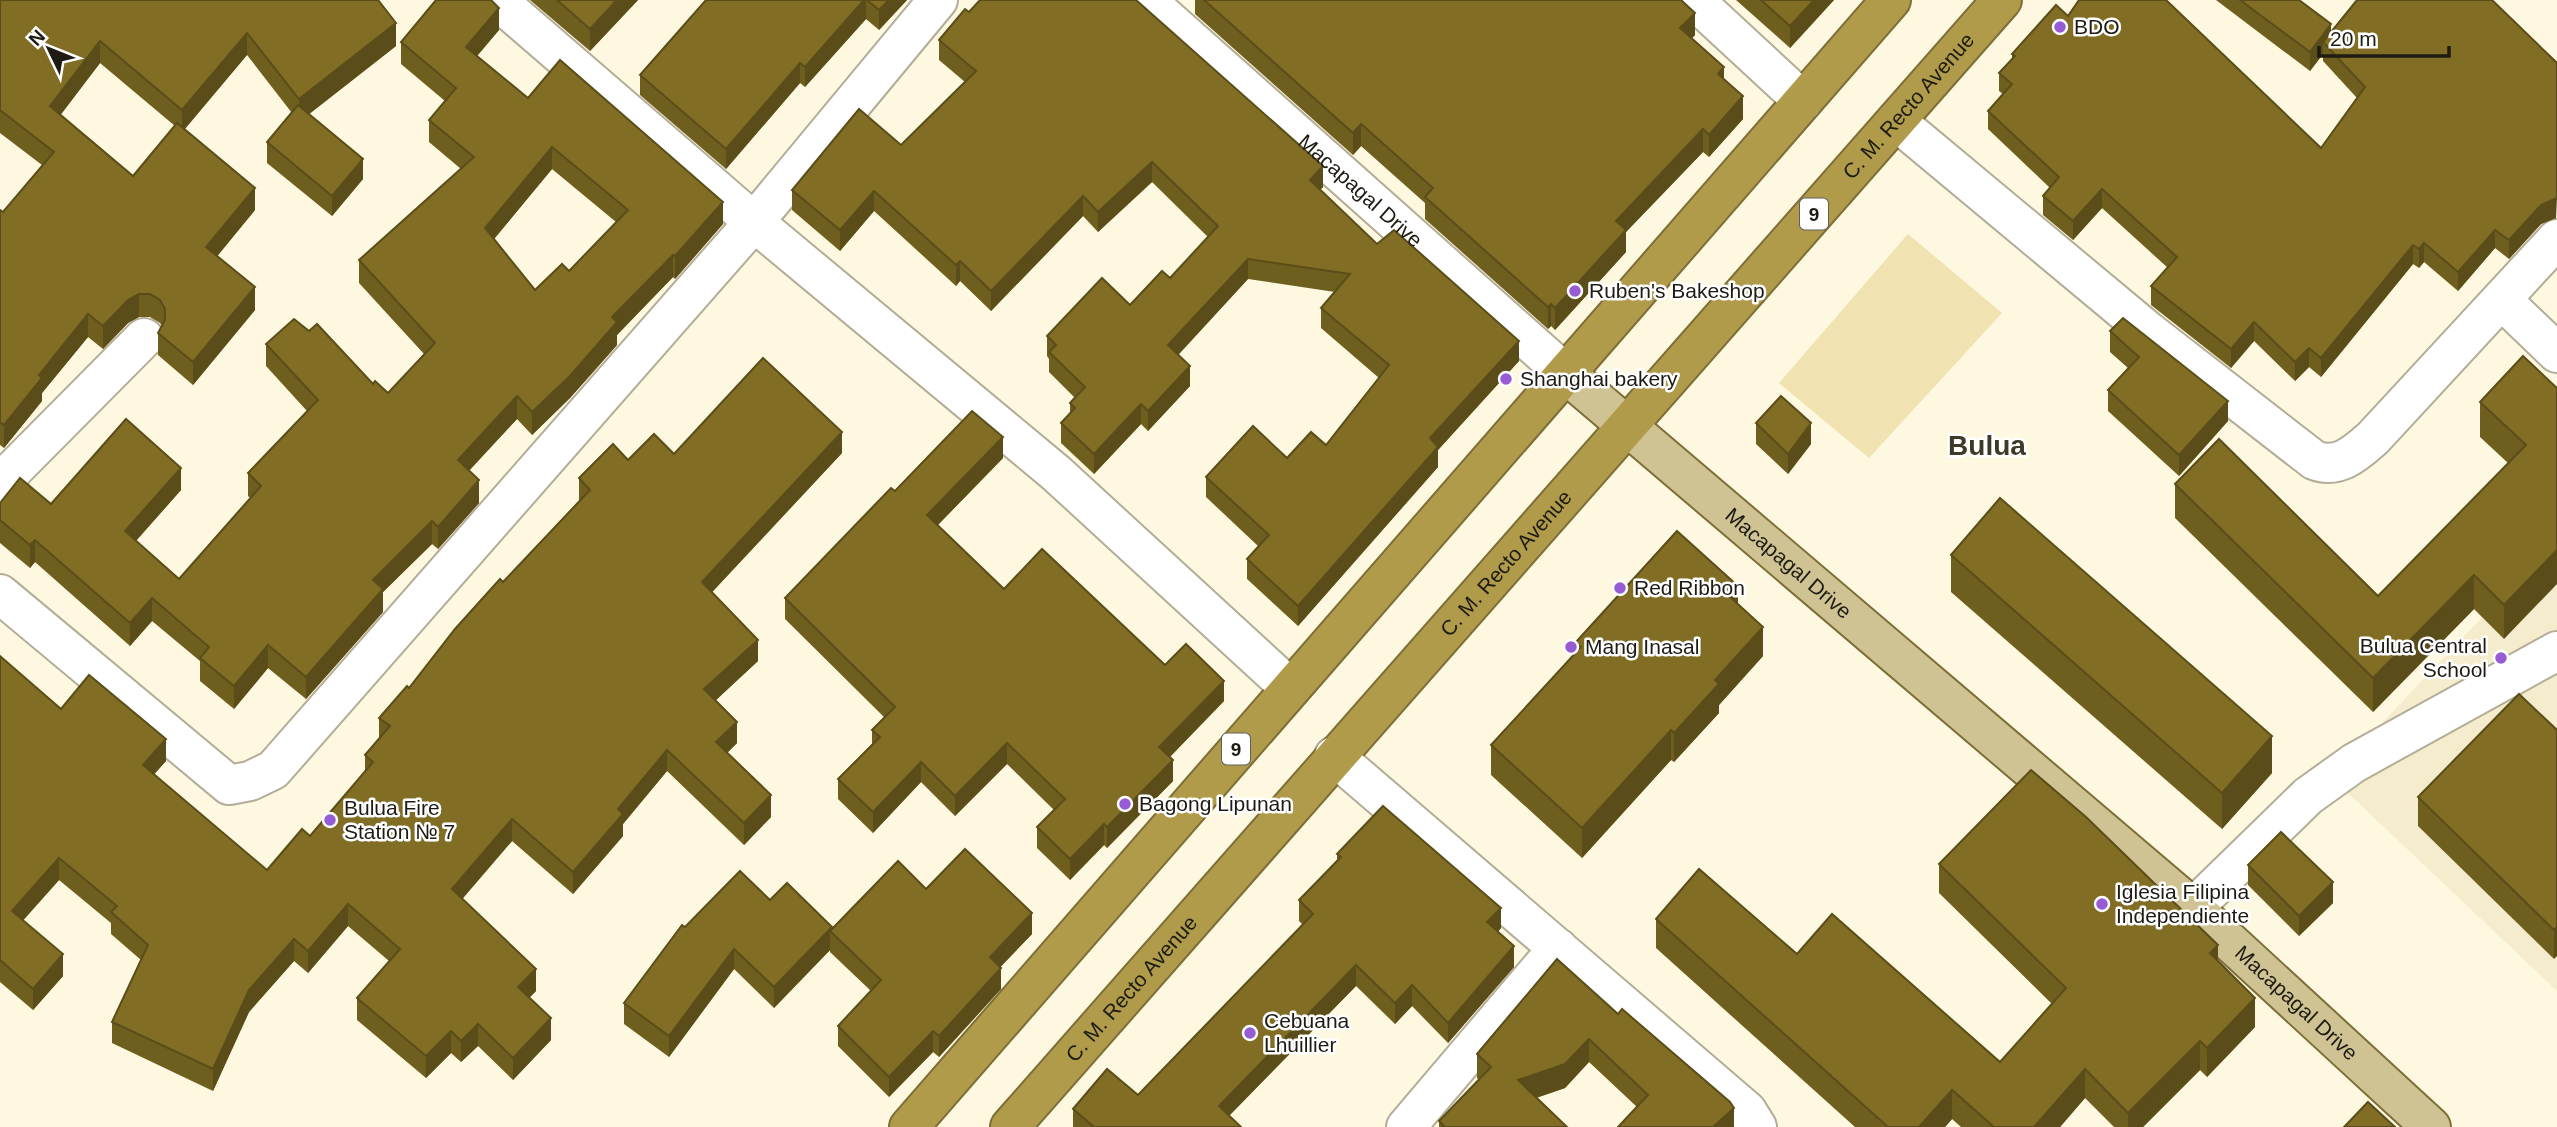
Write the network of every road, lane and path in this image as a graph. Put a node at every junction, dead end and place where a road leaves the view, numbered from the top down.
1 (497, 0) edge
2 (938, 0) edge
3 (1146, 0) edge
4 (1694, 0) edge
5 (1891, 0) edge
6 (2003, 0) edge
7 (1803, 101) junction
8 (1896, 121) junction
9 (754, 222) junction
10 (2557, 239) edge
11 (2503, 301) junction
12 (144, 338) dead end
13 (2557, 353) edge
14 (1566, 374) junction
15 (1626, 427) junction
16 (0, 483) edge
17 (0, 594) edge
18 (2557, 651) edge
19 (1289, 687) junction
20 (1334, 756) junction
21 (2193, 908) junction
22 (1558, 948) junction
23 (909, 1127) edge
24 (1010, 1127) edge
25 (1406, 1127) edge
26 (1757, 1127) edge
27 (2431, 1127) edge

1 - 9 street
2 - 9 street
3 - 14 street, Macapagal Drive
4 - 7 street
5 - 7 highway, 9
6 - 8 highway, C. M. Recto Avenue / 9
7 - 14 highway, 9
8 - 11 street
8 - 15 highway, C. M. Recto Avenue / 9
9 - 17 street
9 - 19 street
10 - 11 street
11 - 13 street
12 - 16 street
14 - 15 main road, Macapagal Drive
14 - 19 highway, 9
15 - 20 highway, C. M. Recto Avenue / 9
15 - 21 main road, Macapagal Drive
18 - 21 street
19 - 23 highway, 9
20 - 22 street
20 - 24 highway, C. M. Recto Avenue / 9
21 - 27 main road, Macapagal Drive
22 - 25 street
22 - 26 street

